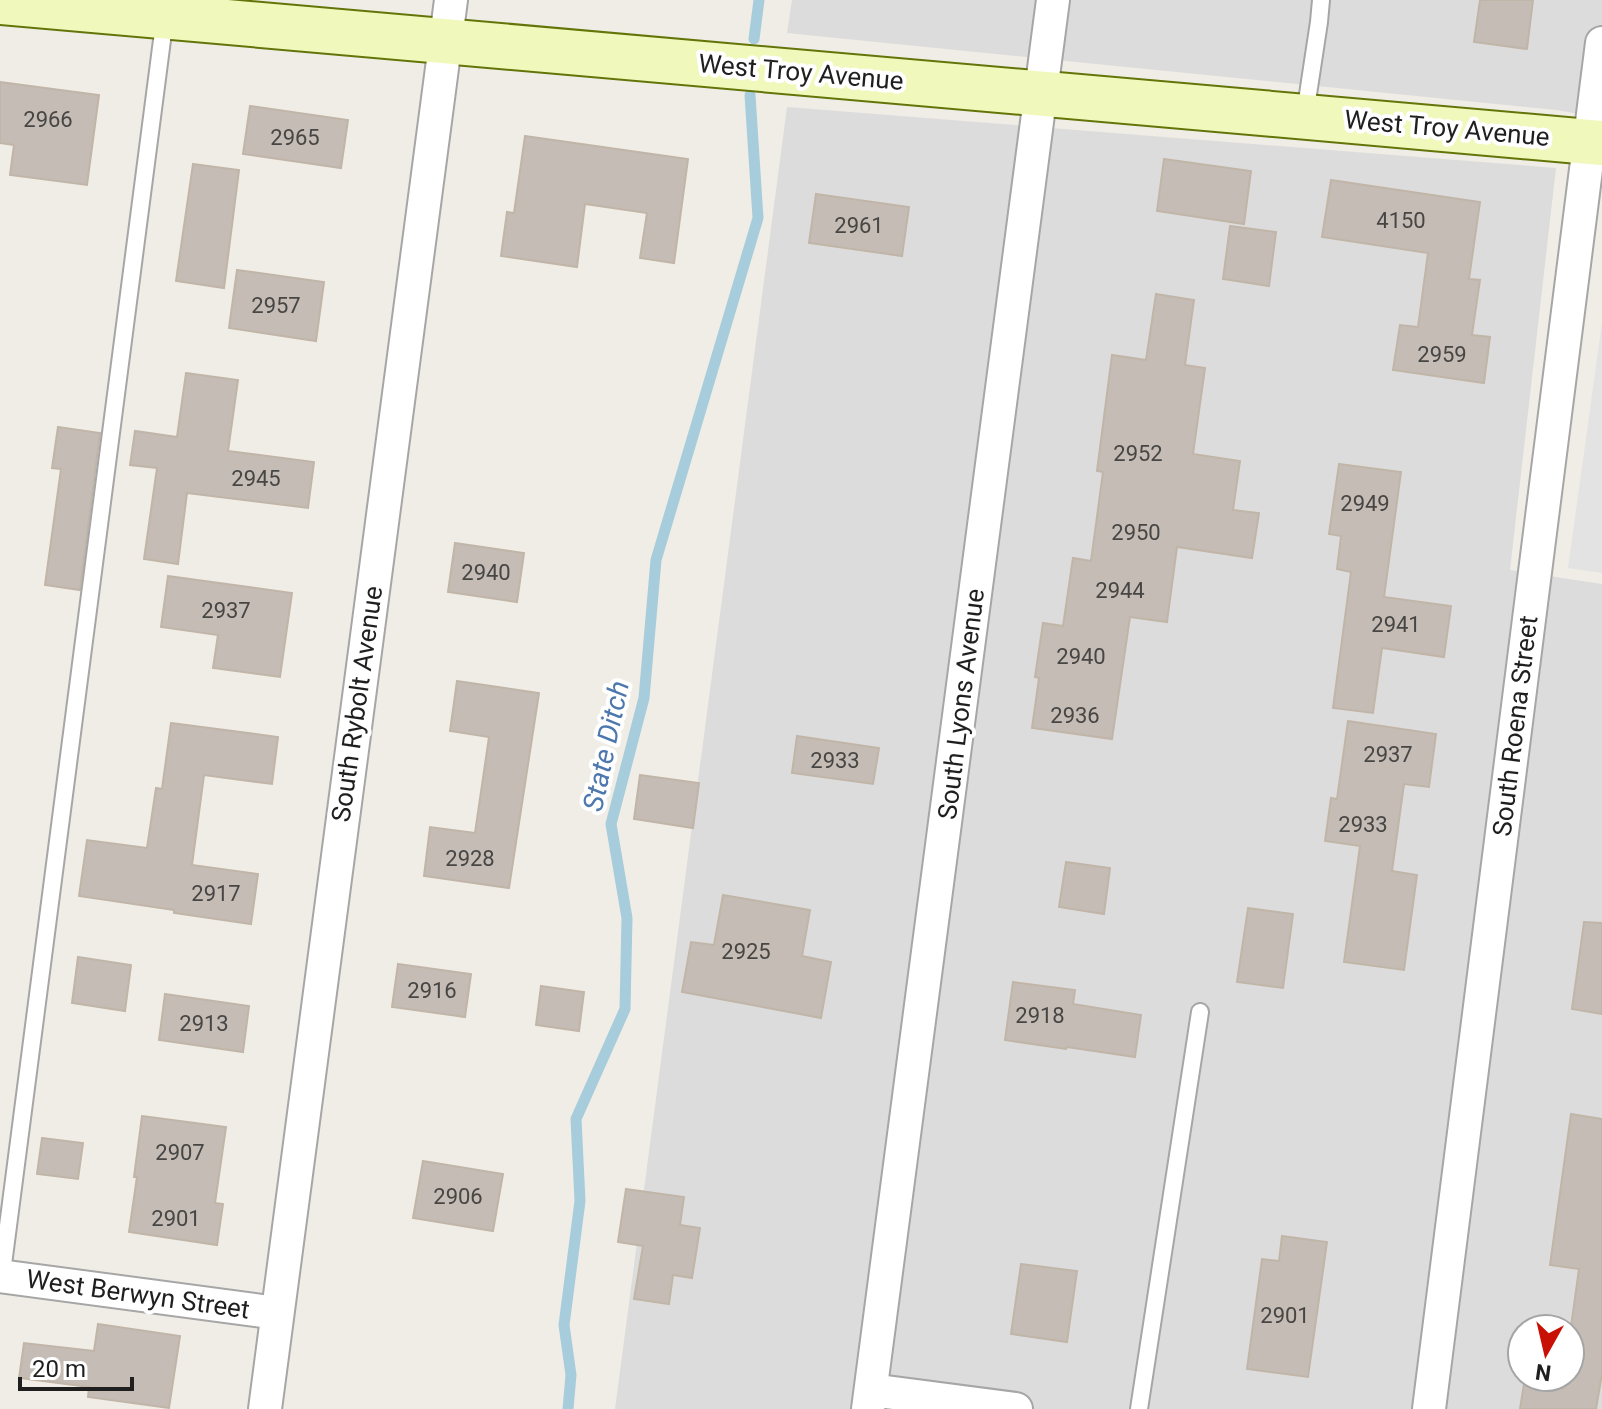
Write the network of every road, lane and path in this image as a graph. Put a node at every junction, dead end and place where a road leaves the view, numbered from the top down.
1 (1053, 0) edge
2 (1321, 0) edge
3 (0, 2) edge
4 (166, 8) edge
5 (448, 21) edge
6 (1602, 43) edge
7 (1041, 93) junction
8 (1305, 116) junction
9 (1595, 142) edge
10 (1200, 1012) dead end
11 (1, 1280) edge
12 (277, 1313) junction
13 (869, 1400) edge
14 (265, 1409) edge
15 (1016, 1409) edge
16 (1139, 1409) edge
17 (1429, 1409) edge

1 - 7 street, South Lyons Avenue
2 - 8 lane
3 - 4 street, West Troy Avenue
4 - 5 street, West Troy Avenue
4 - 11 lane
5 - 7 street, West Troy Avenue
5 - 12 street, South Rybolt Avenue
6 - 9 street, South Roena Street
7 - 8 street, West Troy Avenue
7 - 13 street, South Lyons Avenue
8 - 9 street, West Troy Avenue
9 - 17 street, South Roena Street
10 - 16 lane
11 - 12 street, West Berwyn Street
12 - 14 street, South Rybolt Avenue
13 - 15 street

